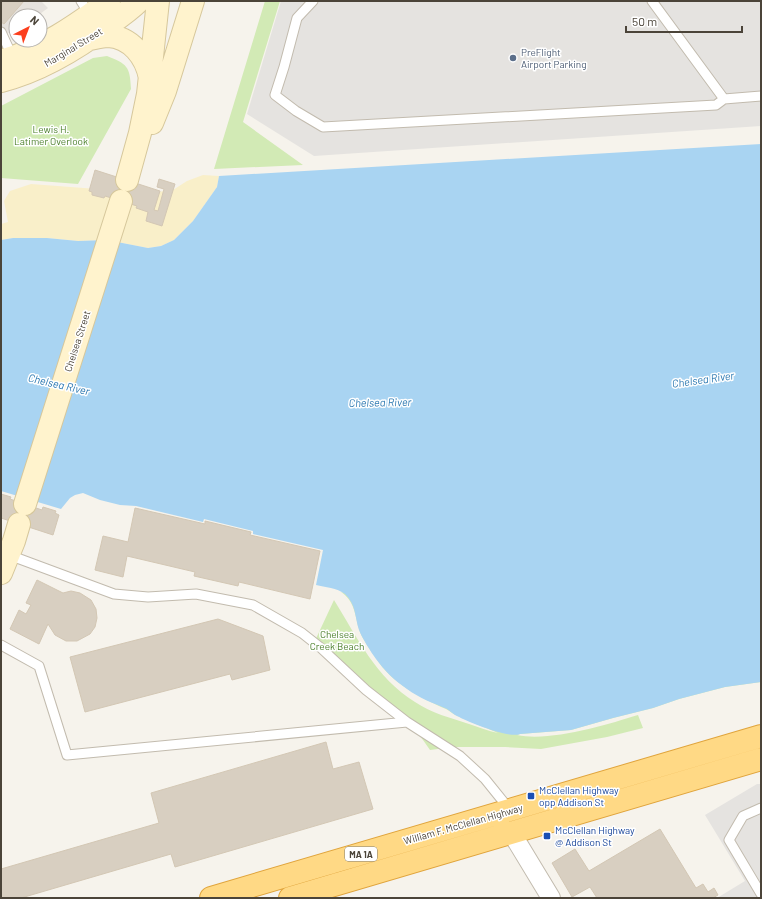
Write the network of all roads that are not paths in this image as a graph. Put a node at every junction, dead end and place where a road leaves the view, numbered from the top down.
1 (109, 1) edge
2 (139, 1) edge
3 (158, 1) edge
4 (169, 1) edge
5 (193, 1) edge
6 (313, 1) edge
7 (652, 1) edge
8 (85, 8) edge
9 (1, 32) edge
10 (89, 39) junction
11 (7, 60) edge
12 (1, 81) edge
13 (157, 85) junction
14 (761, 96) edge
15 (724, 99) junction
16 (130, 172) dead end
17 (121, 201) dead end
18 (14, 540) edge
19 (1, 645) edge
20 (407, 722) junction
21 (761, 736) edge
22 (761, 759) edge
23 (761, 808) edge
24 (510, 810) junction
25 (511, 832) junction
26 (761, 894) edge
27 (211, 898) edge
28 (290, 898) edge
29 (551, 898) edge

1 - 8 main road, Marginal Street
2 - 10 main road, Marginal Street
3 - 13 main road
4 - 13 main road
5 - 13 main road
6 - 15 lane
7 - 15 lane
8 - 11 main road, Marginal Street
9 - 11 lane
10 - 12 main road, Marginal Street
10 - 13 main road
13 - 16 main road
14 - 15 lane
17 - 18 main road, Chelsea Street
18 - 20 lane
19 - 20 lane
20 - 24 lane
21 - 24 highway, William F. McClellan Highway / MA 1A
22 - 25 highway, William F. McClellan Highway / MA 1A
23 - 26 lane
24 - 27 highway, William F. McClellan Highway / MA 1A
25 - 28 highway, William F. McClellan Highway / MA 1A
25 - 29 street

